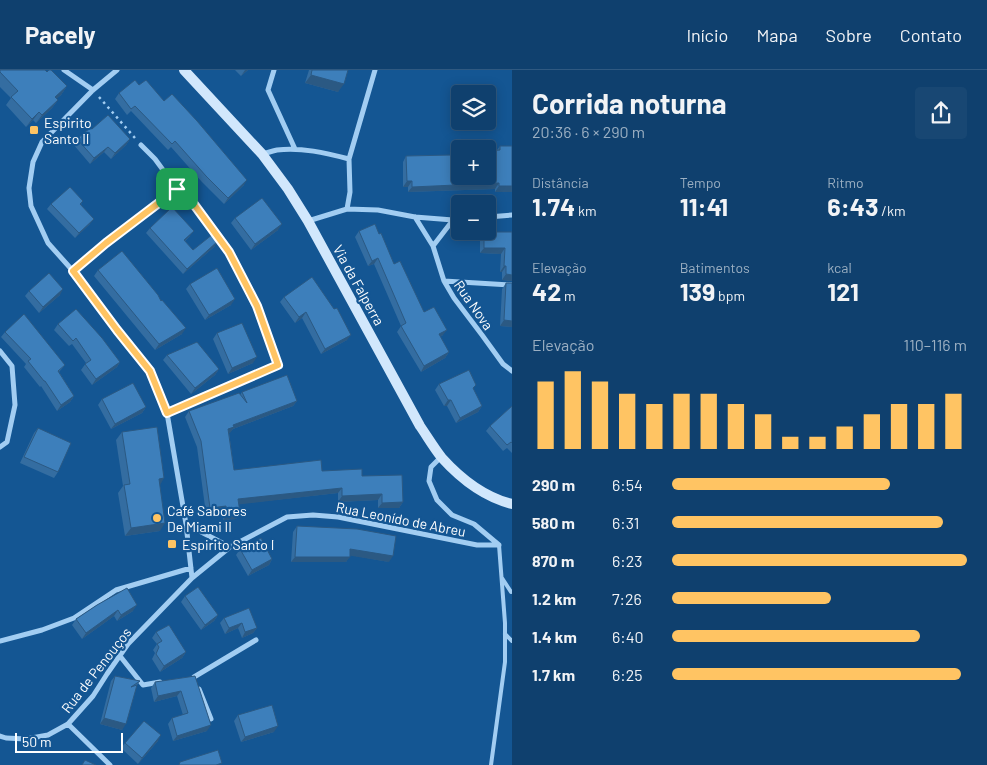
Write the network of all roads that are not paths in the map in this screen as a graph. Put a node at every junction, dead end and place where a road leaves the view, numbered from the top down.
1 (64, 70) edge
2 (118, 70) edge
3 (184, 70) edge
4 (274, 70) edge
5 (375, 70) edge
6 (93, 90) junction
7 (141, 145) road end
8 (295, 149) junction
9 (262, 154) junction
10 (349, 159) junction
11 (177, 189) junction
12 (347, 209) junction
13 (512, 215) edge
14 (496, 216) edge
15 (416, 218) junction
16 (451, 220) edge
17 (308, 221) junction
18 (451, 224) edge
19 (433, 246) junction
20 (73, 271) junction
21 (444, 281) junction
22 (512, 285) edge
23 (0, 351) edge
24 (512, 371) edge
25 (167, 413) junction
26 (0, 447) edge
27 (441, 457) junction
28 (512, 504) edge
29 (186, 524) junction
30 (499, 545) junction
31 (230, 547) junction
32 (191, 568) junction
33 (501, 576) junction
34 (192, 578) junction
35 (511, 592) edge
36 (505, 634) junction
37 (256, 640) dead end
38 (0, 641) edge
39 (512, 641) edge
40 (120, 656) junction
41 (194, 677) junction
42 (185, 678) edge
43 (168, 681) edge
44 (211, 718) edge
45 (68, 724) junction
46 (0, 736) edge
47 (110, 765) edge
48 (491, 765) edge

1 - 6 street
2 - 6 street
3 - 9 main road, Via da Falperra
4 - 8 street
5 - 10 street
6 - 20 street
7 - 11 street
8 - 9 street
8 - 10 street
9 - 17 main road, Via da Falperra
10 - 12 street
11 - 20 street
11 - 25 street
12 - 15 street
12 - 17 street
13 - 14 street
15 - 16 street
15 - 19 street, Rua Nova
17 - 27 main road, Via da Falperra
18 - 19 street
19 - 21 street, Rua Nova
20 - 25 street
21 - 22 street
21 - 24 street, Rua Nova
23 - 26 street
25 - 29 street
27 - 28 main road, Via da Falperra
27 - 30 street, Rua Leonído de Abreu
29 - 31 street
29 - 32 street
30 - 31 street, Rua Leonído de Abreu
30 - 33 lane
31 - 34 street, Rua Leonído de Abreu
32 - 34 street
32 - 38 street
33 - 35 lane
33 - 36 lane
34 - 40 street, Rua de Penouços
36 - 39 lane
36 - 48 lane
37 - 41 street
40 - 43 street
40 - 45 street, Rua de Penouços
41 - 42 street
41 - 44 street
45 - 46 street, Rua de Penouços
45 - 47 street

